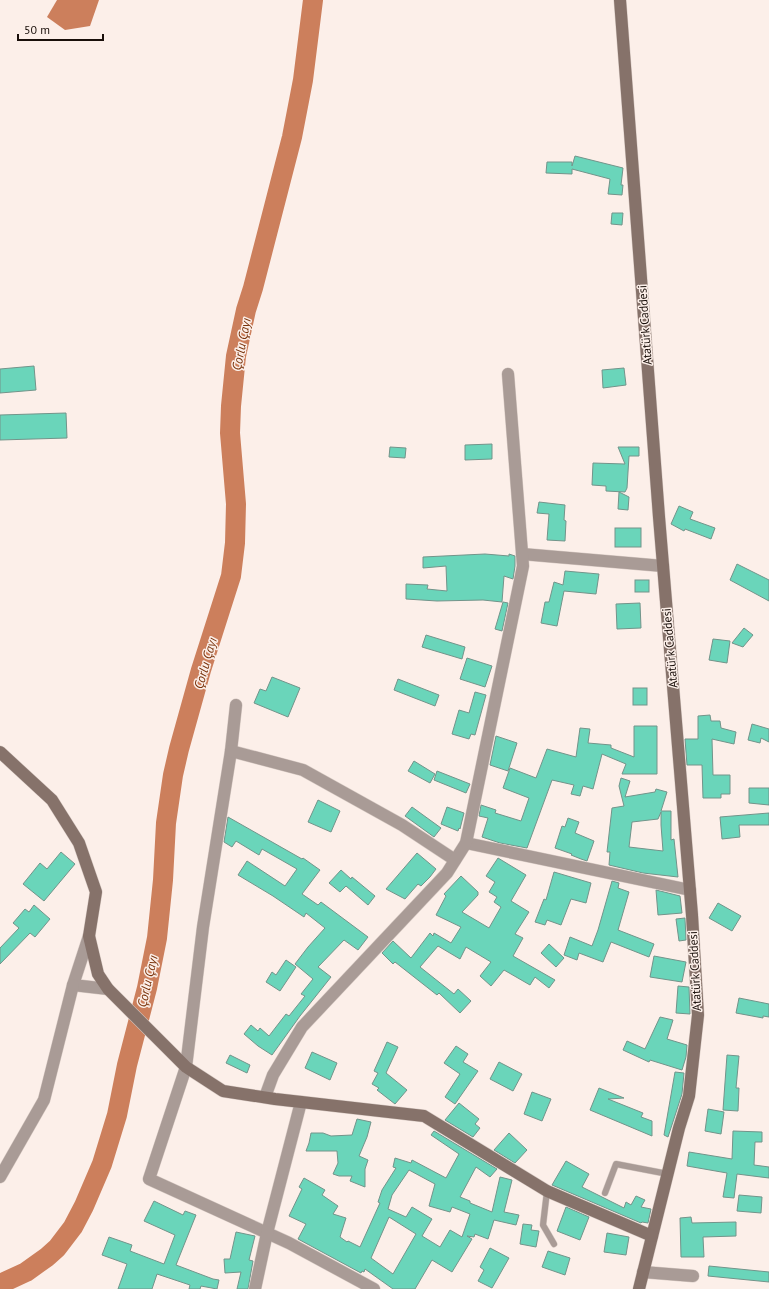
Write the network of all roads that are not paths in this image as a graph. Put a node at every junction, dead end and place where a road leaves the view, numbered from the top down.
1 (620, 0) edge
2 (508, 374) dead end
3 (522, 554) junction
4 (663, 566) junction
5 (236, 705) dead end
6 (0, 752) edge
7 (231, 752) junction
8 (460, 852) junction
9 (690, 890) junction
10 (90, 936) junction
11 (72, 985) junction
12 (108, 989) junction
13 (186, 1067) junction
14 (265, 1097) junction
15 (301, 1102) junction
16 (668, 1174) junction
17 (0, 1177) edge
18 (547, 1191) junction
19 (605, 1193) dead end
20 (267, 1233) junction
21 (652, 1236) junction
22 (554, 1244) dead end
23 (643, 1272) junction
24 (693, 1276) dead end
25 (255, 1289) edge
26 (374, 1289) edge
27 (639, 1289) edge

1 - 4 street, Atatürk Caddesi
2 - 3 street
3 - 4 street
3 - 8 street
4 - 9 street, Atatürk Caddesi
5 - 7 street
6 - 10 street
7 - 8 street
7 - 13 street
8 - 9 street
8 - 14 street
9 - 16 street, Atatürk Caddesi
10 - 11 street
10 - 12 street
11 - 12 street
11 - 17 street
12 - 13 street
13 - 14 street
13 - 20 street
14 - 15 street
15 - 18 street
15 - 20 street
16 - 19 lane
16 - 21 street, Atatürk Caddesi
18 - 21 street
18 - 22 lane
20 - 25 street
20 - 26 street
21 - 23 street, Atatürk Caddesi
23 - 24 street
23 - 27 street, Atatürk Caddesi

